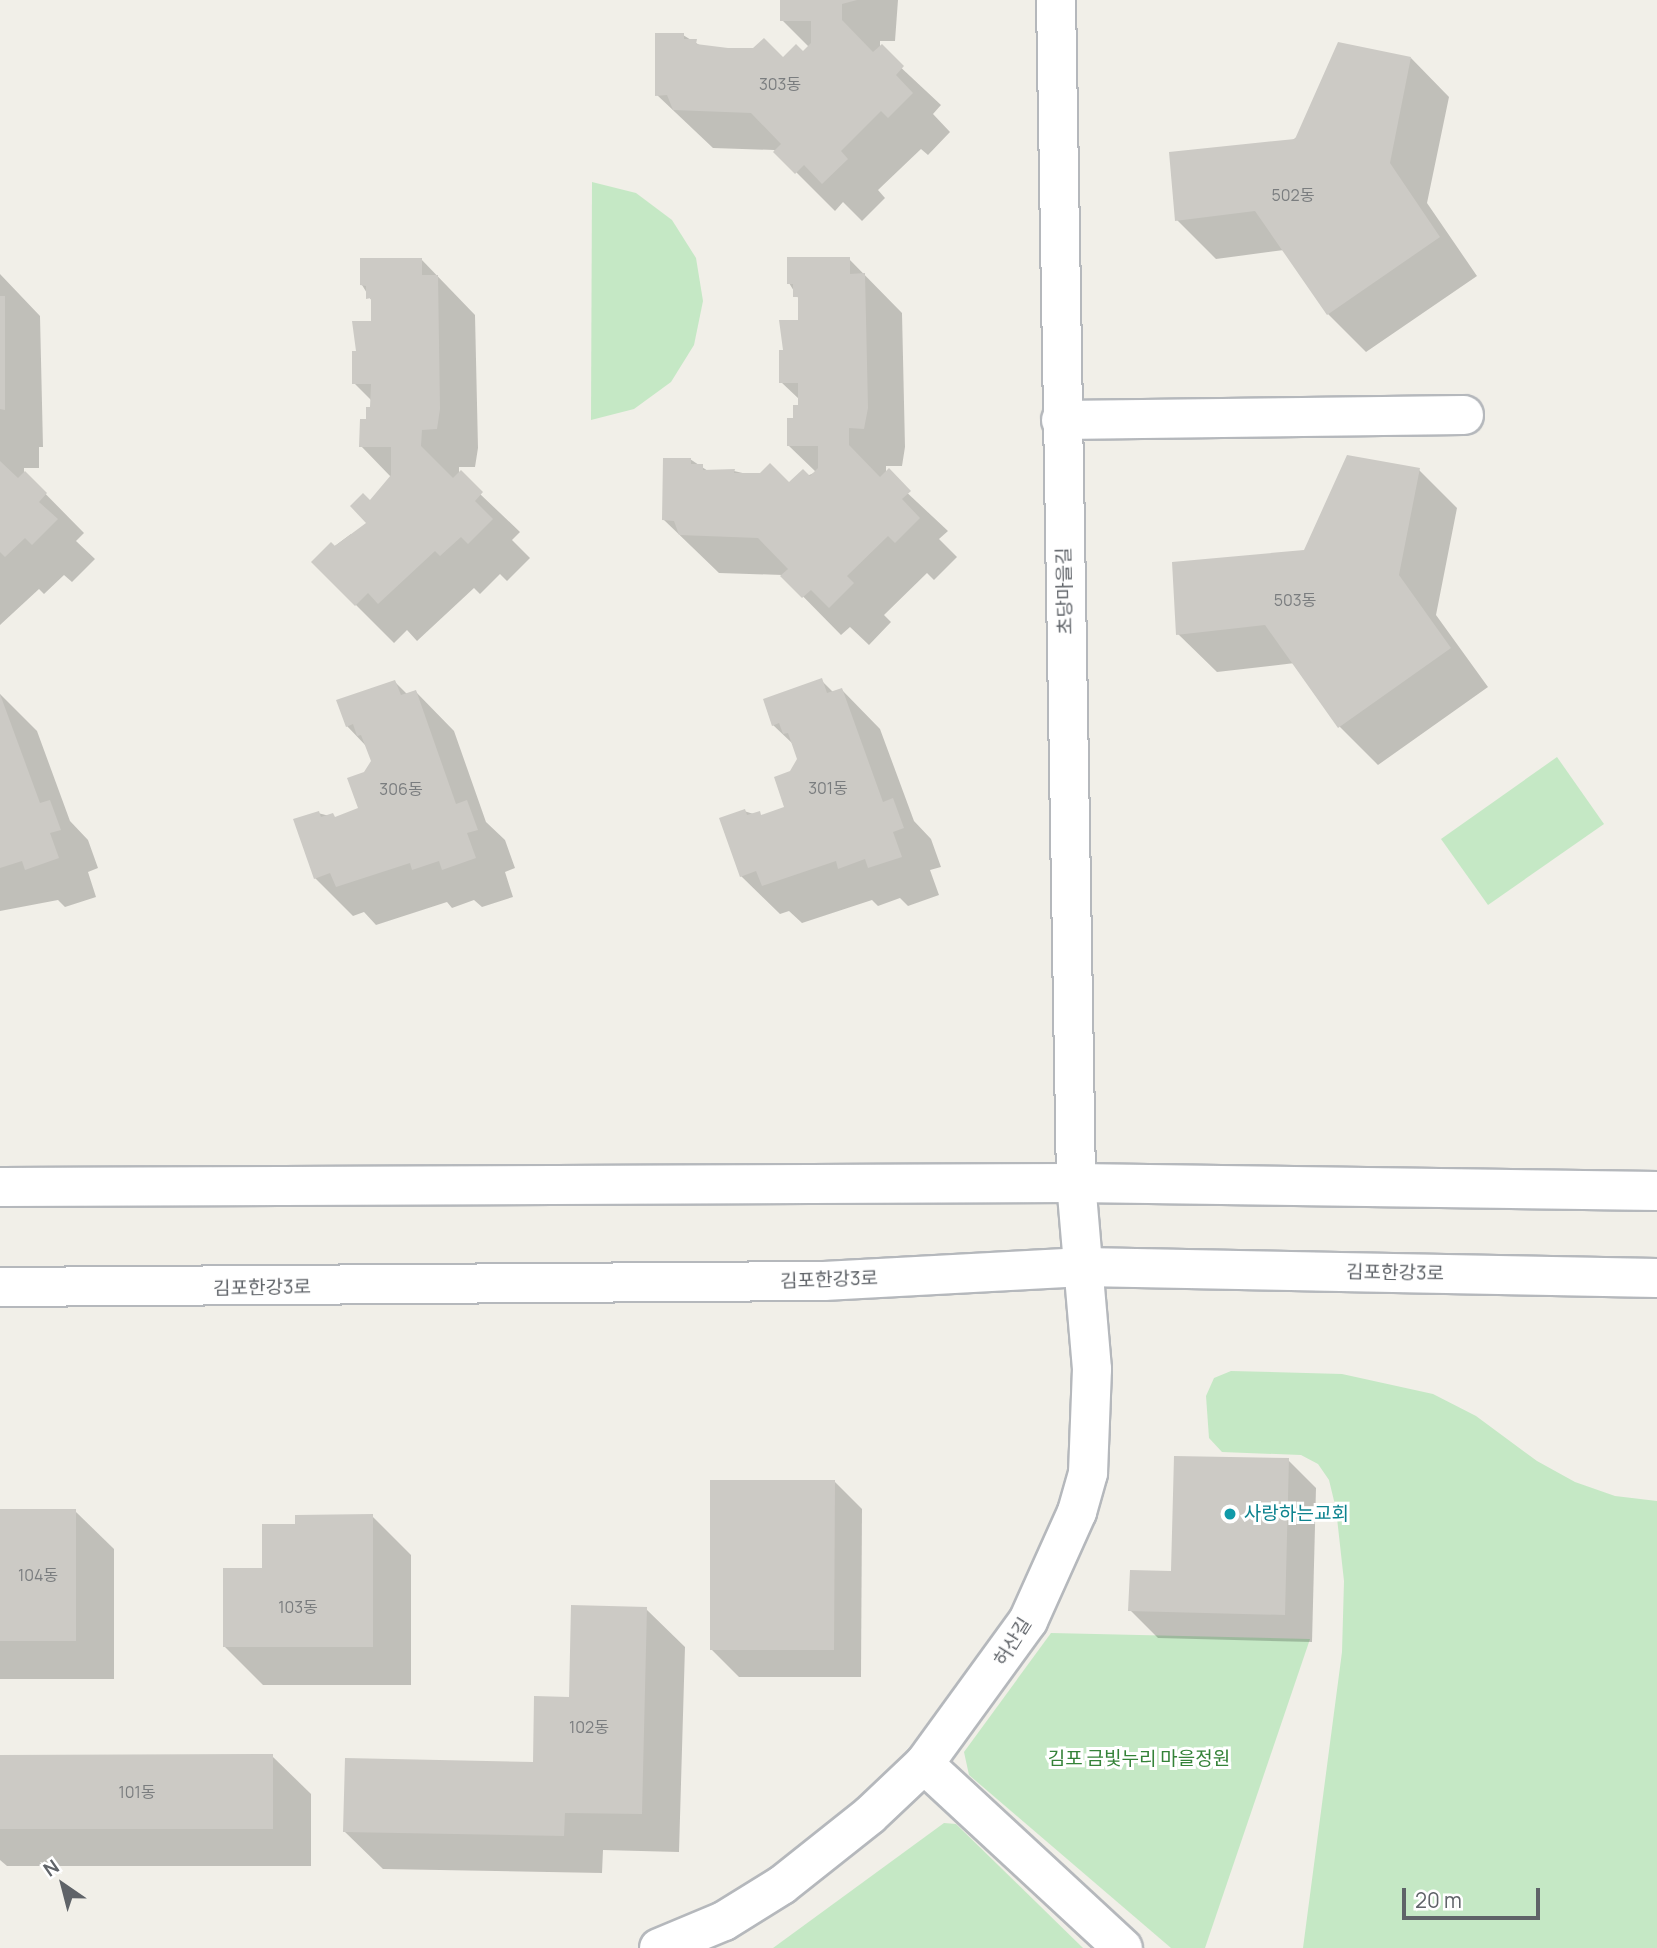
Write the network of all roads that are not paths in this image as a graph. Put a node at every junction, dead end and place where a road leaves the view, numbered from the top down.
1 (1056, 0) edge
2 (1464, 415) dead end
3 (1061, 420) junction
4 (1076, 1183) junction
5 (0, 1187) edge
6 (1657, 1191) edge
7 (1084, 1267) junction
8 (1657, 1278) edge
9 (0, 1287) edge
10 (925, 1764) junction
11 (659, 1948) edge
12 (1123, 1948) edge

1 - 3 street, 초당마을길
2 - 3 street
3 - 4 street, 초당마을길
4 - 5 street
4 - 6 street
4 - 7 street, 허산길
7 - 8 street, 김포한강3로
7 - 9 street, 김포한강3로
7 - 10 street, 허산길
10 - 11 street, 허산길
10 - 12 street

